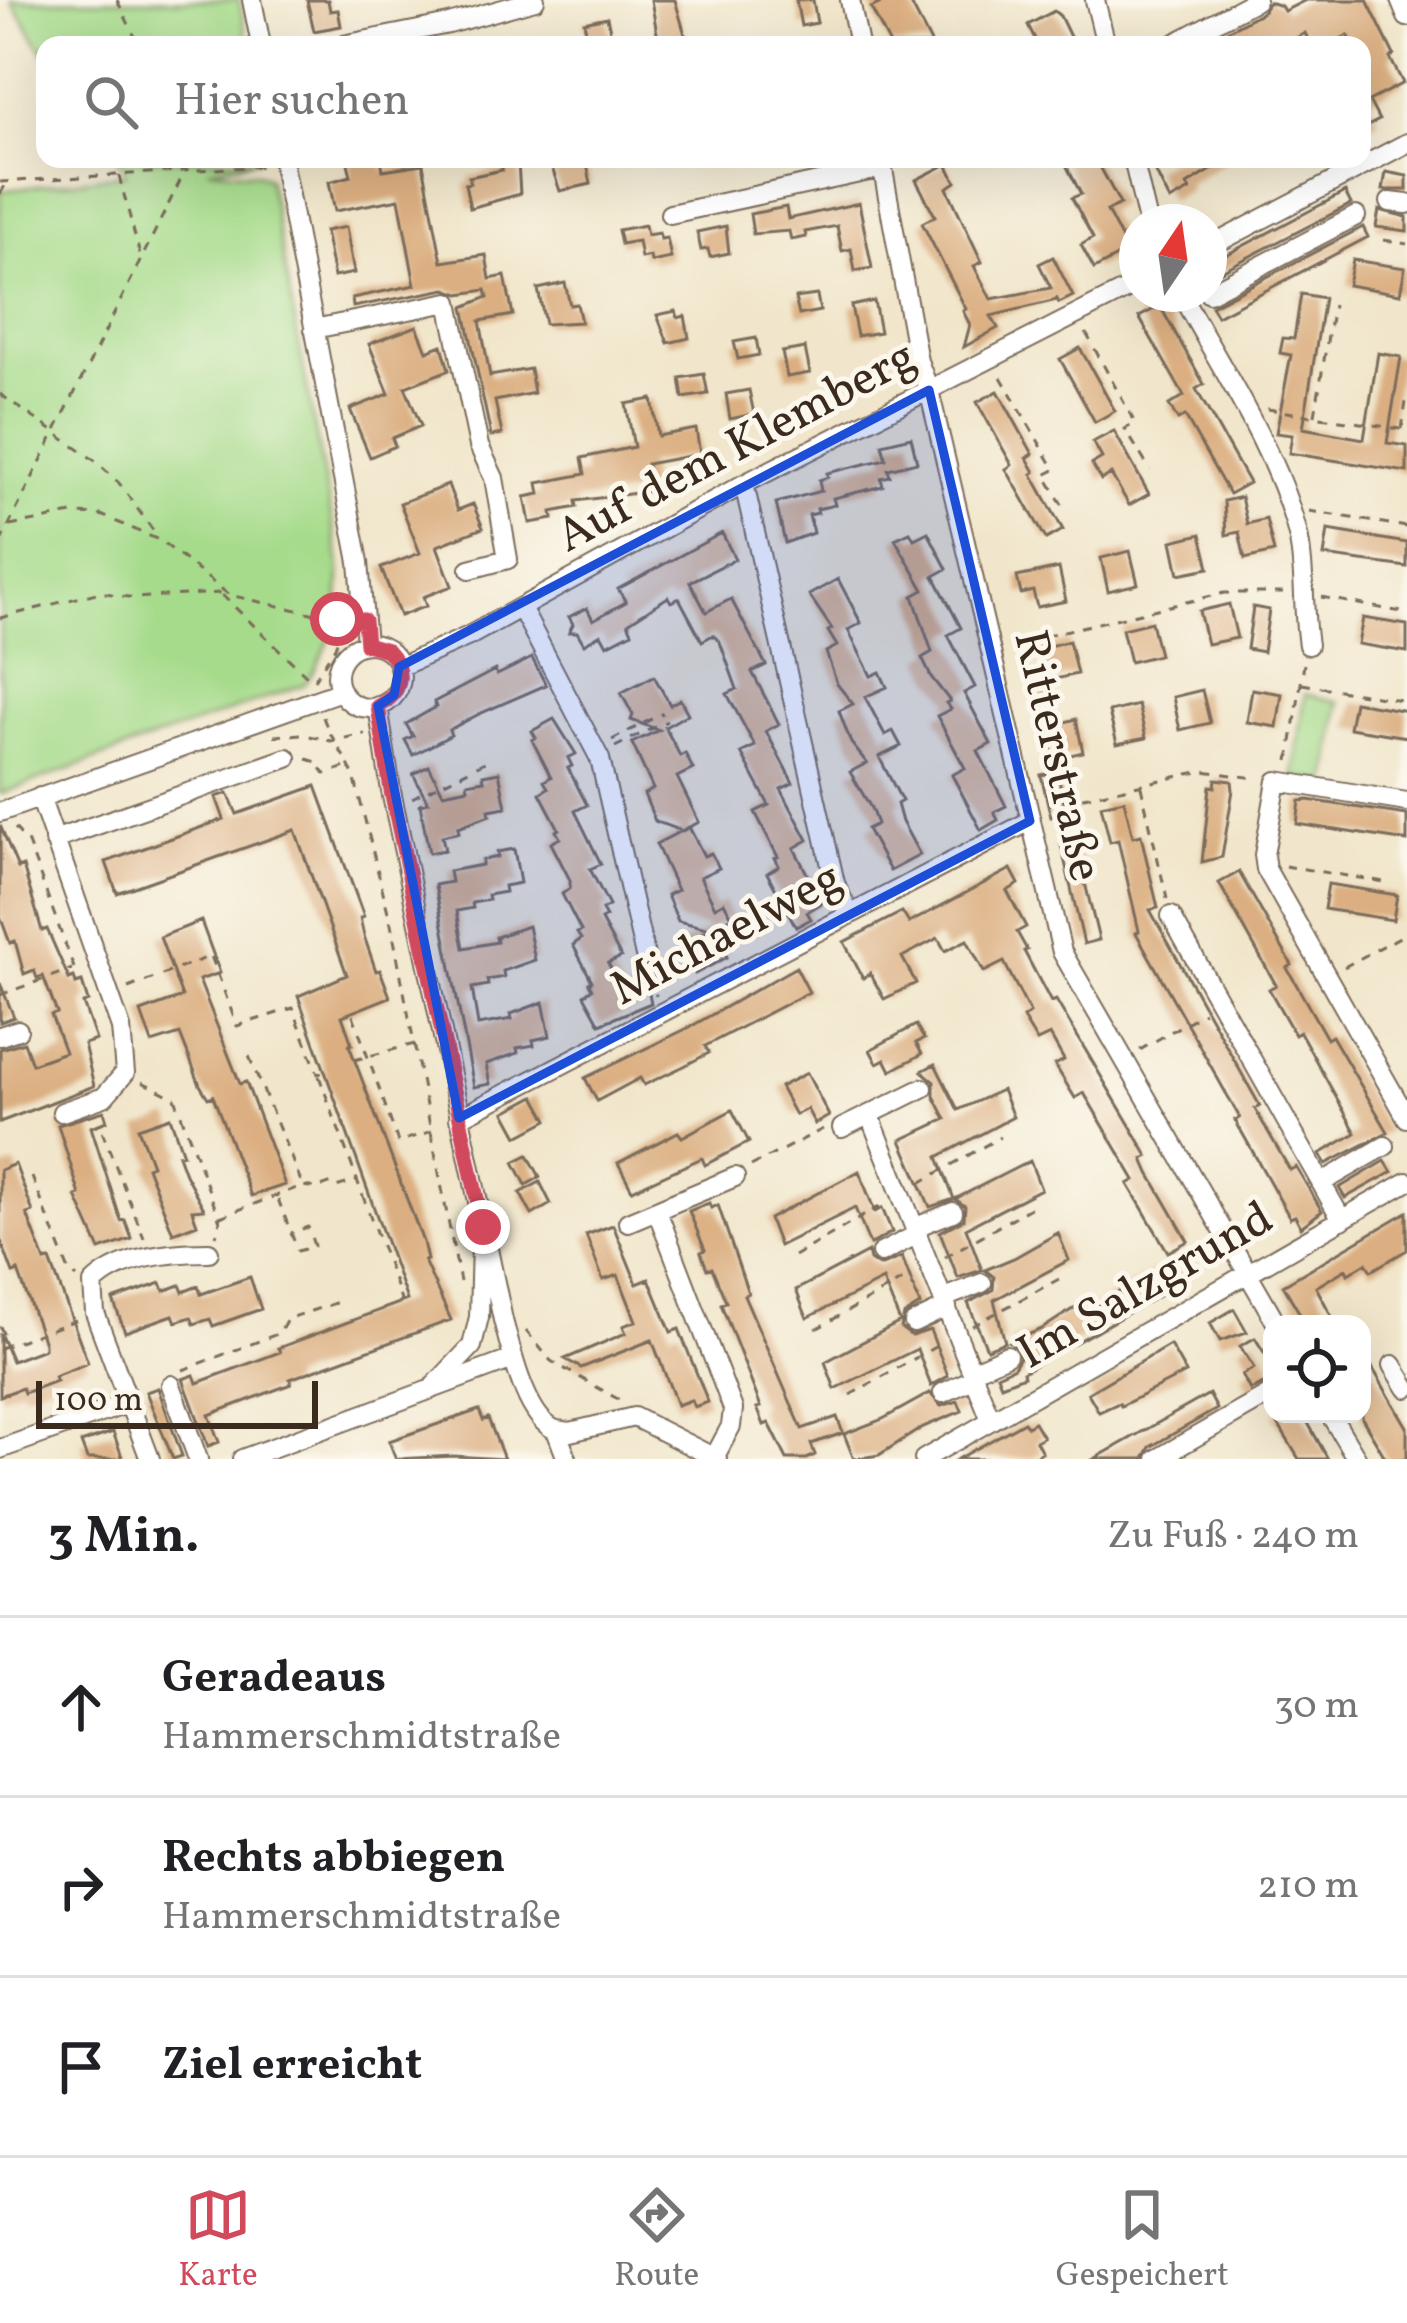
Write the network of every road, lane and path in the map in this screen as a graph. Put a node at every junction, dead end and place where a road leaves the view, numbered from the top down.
1 (117, 0) edge
2 (252, 0) edge
3 (535, 0) edge
4 (850, 0) edge
5 (1096, 0) edge
6 (1256, 0) edge
7 (1400, 0) edge
8 (1407, 17) edge
9 (135, 36) edge
10 (258, 36) edge
11 (386, 36) edge
12 (857, 36) edge
13 (1104, 36) edge
14 (1189, 36) edge
15 (1407, 142) edge
16 (1371, 161) edge
17 (220, 168) edge
18 (283, 168) edge
19 (865, 168) edge
20 (883, 168) edge
21 (1135, 168) edge
22 (1358, 168) edge
23 (200, 170) joint
24 (185, 171) junction
25 (118, 174) junction
26 (0, 182) edge
27 (8, 182) junction
28 (0, 194) edge
29 (1306, 196) junction
30 (1144, 204) edge
31 (670, 214) dead end
32 (1356, 216) dead end
33 (1324, 232) junction
34 (1227, 238) edge
35 (1384, 240) dead end
36 (1407, 244) edge
37 (141, 259) junction
38 (1227, 283) edge
39 (1119, 293) edge
40 (1334, 305) dead end
41 (1191, 312) edge
42 (1076, 316) junction
43 (314, 329) junction
44 (991, 360) junction
45 (929, 390) junction
46 (0, 394) edge
47 (1407, 395) edge
48 (1241, 405) junction
49 (1315, 417) junction
50 (1404, 430) edge
51 (55, 433) junction
52 (1150, 470) dead end
53 (744, 484) junction
54 (1064, 508) dead end
55 (1289, 508) junction
56 (8, 527) junction
57 (1407, 527) edge
58 (161, 541) junction
59 (0, 543) edge
60 (470, 569) dead end
61 (219, 591) junction
62 (1304, 594) junction
63 (520, 608) junction
64 (1407, 613) edge
65 (0, 617) edge
66 (343, 620) junction
67 (364, 620) junction
68 (366, 644) junction
69 (1308, 645) joint
70 (990, 649) junction
71 (399, 667) junction
72 (1301, 683) junction
73 (341, 691) junction
74 (317, 700) junction
75 (1407, 701) edge
76 (378, 706) junction
77 (663, 713) dead end
78 (667, 721) dead end
79 (382, 730) junction
80 (262, 739) dead end
81 (331, 741) junction
82 (597, 752) junction
83 (287, 758) joint
84 (491, 759) dead end
85 (350, 765) junction
86 (1281, 782) junction
87 (1141, 784) junction
88 (1407, 802) edge
89 (42, 805) junction
90 (394, 806) junction
91 (0, 812) edge
92 (1029, 815) junction
93 (54, 840) junction
94 (1266, 869) junction
95 (1391, 883) dead end
96 (849, 914) junction
97 (1171, 916) joint
98 (1407, 933) edge
99 (645, 956) joint
100 (1327, 976) junction
101 (0, 995) edge
102 (109, 995) junction
103 (1220, 1003) junction
104 (661, 1015) junction
105 (353, 1016) dead end
106 (443, 1035) junction
107 (415, 1044) junction
108 (367, 1055) junction
109 (249, 1056) dead end
110 (354, 1060) dead end
111 (1123, 1060) junction
112 (125, 1073) junction
113 (923, 1088) dead end
114 (62, 1112) dead end
115 (870, 1115) junction
116 (460, 1118) junction
117 (1407, 1118) edge
118 (842, 1128) joint
119 (102, 1131) dead end
120 (432, 1131) junction
121 (1385, 1146) dead end
122 (735, 1177) joint
123 (32, 1178) dead end
124 (357, 1180) junction
125 (1407, 1182) edge
126 (1321, 1183) junction
127 (302, 1186) junction
128 (278, 1197) junction
129 (657, 1211) junction
130 (953, 1212) dead end
131 (218, 1217) junction
132 (1342, 1220) junction
133 (628, 1222) dead end
134 (483, 1227) junction
135 (917, 1231) junction
136 (291, 1233) dead end
137 (208, 1252) joint
138 (881, 1252) dead end
139 (151, 1257) junction
140 (1248, 1273) junction
141 (460, 1282) dead end
142 (982, 1283) dead end
143 (93, 1284) junction
144 (344, 1300) dead end
145 (402, 1303) dead end
146 (945, 1303) junction
147 (95, 1313) junction
148 (1272, 1315) edge
149 (503, 1320) junction
150 (914, 1323) dead end
151 (0, 1326) edge
152 (8, 1346) junction
153 (0, 1348) edge
154 (1007, 1355) dead end
155 (513, 1359) junction
156 (1393, 1365) dead end
157 (974, 1374) junction
158 (169, 1380) joint
159 (1407, 1388) edge
160 (430, 1389) junction
161 (943, 1393) dead end
162 (1263, 1398) edge
163 (129, 1403) junction
164 (1263, 1412) edge
165 (634, 1417) junction
166 (991, 1420) junction
167 (1335, 1423) edge
168 (556, 1430) junction
169 (0, 1449) edge
170 (1191, 1456) edge
171 (715, 1458) edge
172 (150, 1459) edge
173 (198, 1459) edge
174 (242, 1459) edge
175 (567, 1459) edge
176 (924, 1459) edge
177 (1157, 1459) edge
178 (1357, 1459) edge

1 - 9 path
2 - 10 street
3 - 11 street
4 - 12 street
5 - 13 street
6 - 14 street
7 - 8 street
15 - 16 street
17 - 23 path
18 - 43 street
19 - 31 street
20 - 45 street, Ritterstraße
21 - 30 street
22 - 29 street
23 - 24 path
24 - 25 path
24 - 37 path
25 - 27 path
25 - 37 path
26 - 27 path
27 - 28 path
29 - 33 street
29 - 34 street
32 - 33 street
33 - 38 street
35 - 36 path
37 - 51 path
39 - 42 street, Auf dem Klemberg
40 - 49 path
41 - 48 street
42 - 44 street, Auf dem Klemberg
42 - 52 path
43 - 60 street
43 - 67 street
44 - 45 street, Auf dem Klemberg
44 - 54 path, Auf dem Klemberg
45 - 53 street, Auf dem Klemberg
45 - 70 street, Ritterstraße
46 - 51 path
47 - 50 path
48 - 49 path
48 - 55 street
49 - 50 path
51 - 56 path
51 - 58 path
53 - 63 street, Auf dem Klemberg
53 - 96 street
55 - 57 path
55 - 62 street
56 - 58 path
56 - 59 path
58 - 61 path
61 - 65 path
61 - 66 path
61 - 66 path
62 - 64 path
62 - 69 street
62 - 70 path
63 - 71 street, Auf dem Klemberg
63 - 82 street, Auf dem Klemberg
66 - 67 path
67 - 68 street
68 - 71 street
68 - 73 street
69 - 72 path
70 - 92 street, Ritterstraße
71 - 76 street
72 - 75 path
72 - 86 path
73 - 74 street
73 - 76 street
74 - 81 path
74 - 89 street
76 - 79 street
77 - 82 path
78 - 82 path
79 - 81 path
79 - 90 street
80 - 81 path
81 - 85 path
82 - 99 street, Auf dem Klemberg
83 - 85 path
83 - 93 street
84 - 90 path
85 - 107 path
86 - 87 path
86 - 88 street
86 - 94 street
87 - 92 path
87 - 97 path
89 - 91 street
89 - 93 street
89 - 101 path
90 - 106 street
92 - 96 street, Michaelweg
92 - 111 street, Ritterstraße
93 - 102 street
94 - 95 path
94 - 100 street
96 - 104 street, Michaelweg
97 - 103 street
98 - 100 path
99 - 104 path
100 - 117 street
102 - 112 street
102 - 124 path
103 - 111 path
103 - 126 street
104 - 116 street, Michaelweg
105 - 108 path
106 - 107 path
106 - 116 street
107 - 108 path
107 - 120 path
108 - 110 path
108 - 120 path
109 - 127 path
111 - 140 street, Ritterstraße
112 - 114 street
112 - 131 path
113 - 115 street
115 - 118 street
115 - 135 street
116 - 134 street
118 - 122 path
119 - 139 path
120 - 141 path
121 - 126 street
122 - 129 street
123 - 143 path
124 - 127 path
124 - 145 path
125 - 132 street, Im Salzgrund
126 - 132 street
127 - 128 path
128 - 131 path
128 - 136 path
129 - 133 street
129 - 171 street
130 - 135 street
131 - 137 path
132 - 140 street, Im Salzgrund
134 - 149 street
134 - 160 street
135 - 138 street
135 - 146 street
137 - 139 street
139 - 143 street
140 - 148 street, Ritterstraße
140 - 166 street, Im Salzgrund
142 - 146 street
143 - 147 street
144 - 158 path
146 - 150 street
146 - 157 street
147 - 152 path
147 - 163 street
149 - 155 street
149 - 165 path
151 - 152 path
152 - 153 path
154 - 157 street
155 - 160 street
155 - 168 street
156 - 159 street
157 - 161 street
157 - 166 street
158 - 173 street
160 - 174 street
162 - 177 street
163 - 169 street
163 - 172 street
164 - 170 street
165 - 168 street
165 - 171 street
166 - 176 street, Im Salzgrund
167 - 178 street
168 - 175 street

